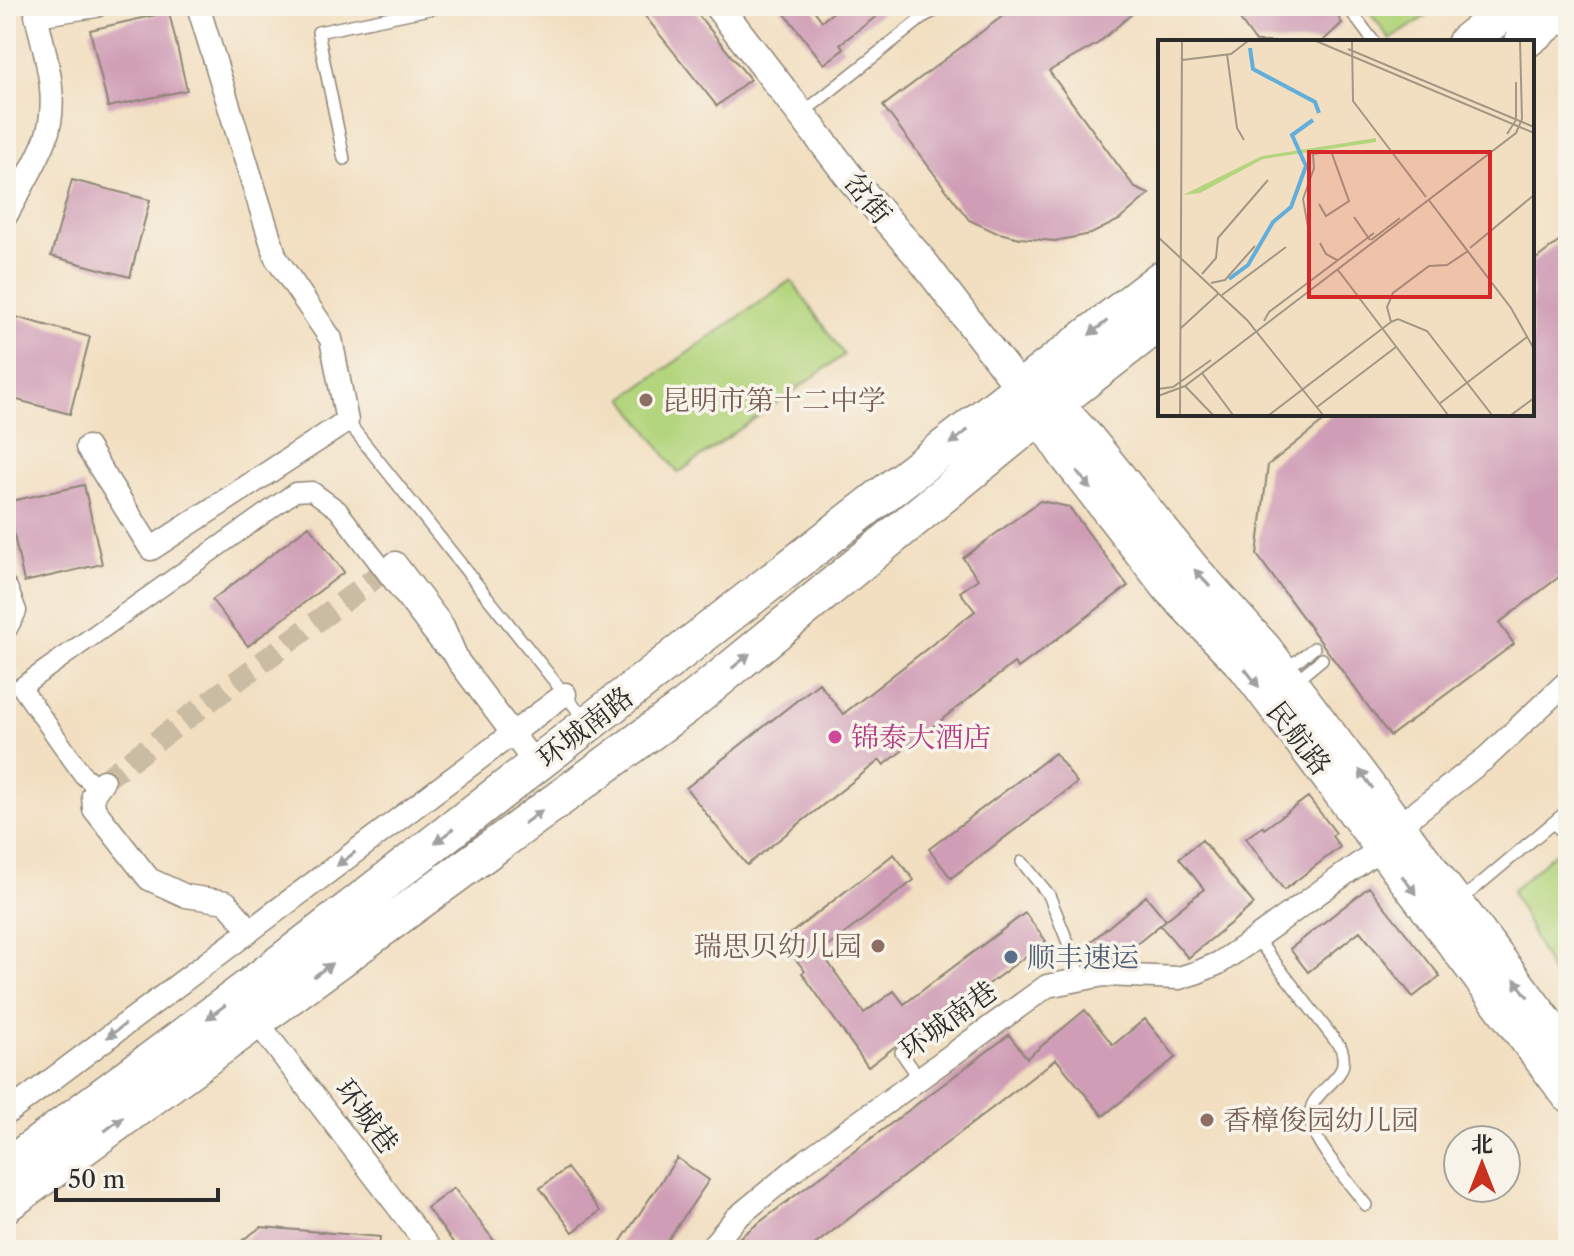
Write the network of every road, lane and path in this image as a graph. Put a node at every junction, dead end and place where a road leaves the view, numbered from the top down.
1 (96, 6) edge
2 (198, 6) edge
3 (444, 6) edge
4 (718, 6) edge
5 (738, 6) edge
6 (946, 6) edge
7 (1347, 6) edge
8 (1512, 6) edge
9 (1568, 7) edge
10 (1372, 40) edge
11 (1469, 40) edge
12 (1526, 40) edge
13 (814, 104) junction
14 (344, 159) dead end
15 (6, 216) edge
16 (1158, 282) edge
17 (1158, 323) edge
18 (1037, 396) junction
19 (347, 421) junction
20 (87, 447) dead end
21 (395, 563) dead end
22 (6, 588) edge
23 (6, 628) edge
24 (1314, 648) dead end
25 (1322, 659) dead end
26 (458, 661) junction
27 (1288, 677) junction
28 (1568, 681) edge
29 (565, 694) junction
30 (589, 724) junction
31 (512, 734) junction
32 (536, 765) junction
33 (100, 784) joint
34 (1568, 810) edge
35 (1553, 823) junction
36 (1391, 837) junction
37 (1568, 837) edge
38 (1022, 862) dead end
39 (1457, 903) junction
40 (250, 930) junction
41 (1256, 938) junction
42 (1082, 978) junction
43 (255, 1019) junction
44 (1568, 1050) edge
45 (901, 1052) dead end
46 (919, 1078) junction
47 (1568, 1096) edge
48 (6, 1114) edge
49 (6, 1168) edge
50 (6, 1204) edge
51 (1366, 1205) dead end
52 (431, 1250) edge
53 (709, 1250) edge

1 - 15 street
2 - 19 street
3 - 14 lane
4 - 18 street, 岔街
5 - 13 street, 岔街
6 - 13 lane
7 - 10 lane
8 - 11 main road
9 - 12 main road
13 - 18 street, 岔街
16 -> 18 main road, 环城南路
17 - 18 main road, 环城南路
27 -> 18 main road, 民航路
18 -> 30 main road, 环城南路
18 -> 36 main road, 民航路
43 -> 18 main road, 环城南路
19 - 20 street
19 - 29 lane
21 - 26 street
22 - 23 street
24 - 27 lane
25 - 27 lane
26 - 31 street
26 - 33 street
36 -> 27 main road, 民航路
28 - 36 street, 环城南巷
29 - 30 lane
29 - 31 street
30 - 32 main road, 环城南路
31 - 32 street
31 -> 40 street
32 -> 49 main road, 环城南路
33 - 40 street
34 - 35 lane
35 - 37 lane
35 - 39 lane
36 - 39 main road, 民航路
36 - 41 street, 环城南巷
36 -> 47 main road, 民航路
38 - 42 lane
44 -> 39 main road, 民航路
40 -> 48 street
41 - 42 street, 环城南巷
41 - 51 lane
42 - 46 street, 环城南巷
50 -> 43 main road, 环城南路
43 - 52 street, 环城巷
45 - 46 lane
46 - 53 street, 环城南巷

